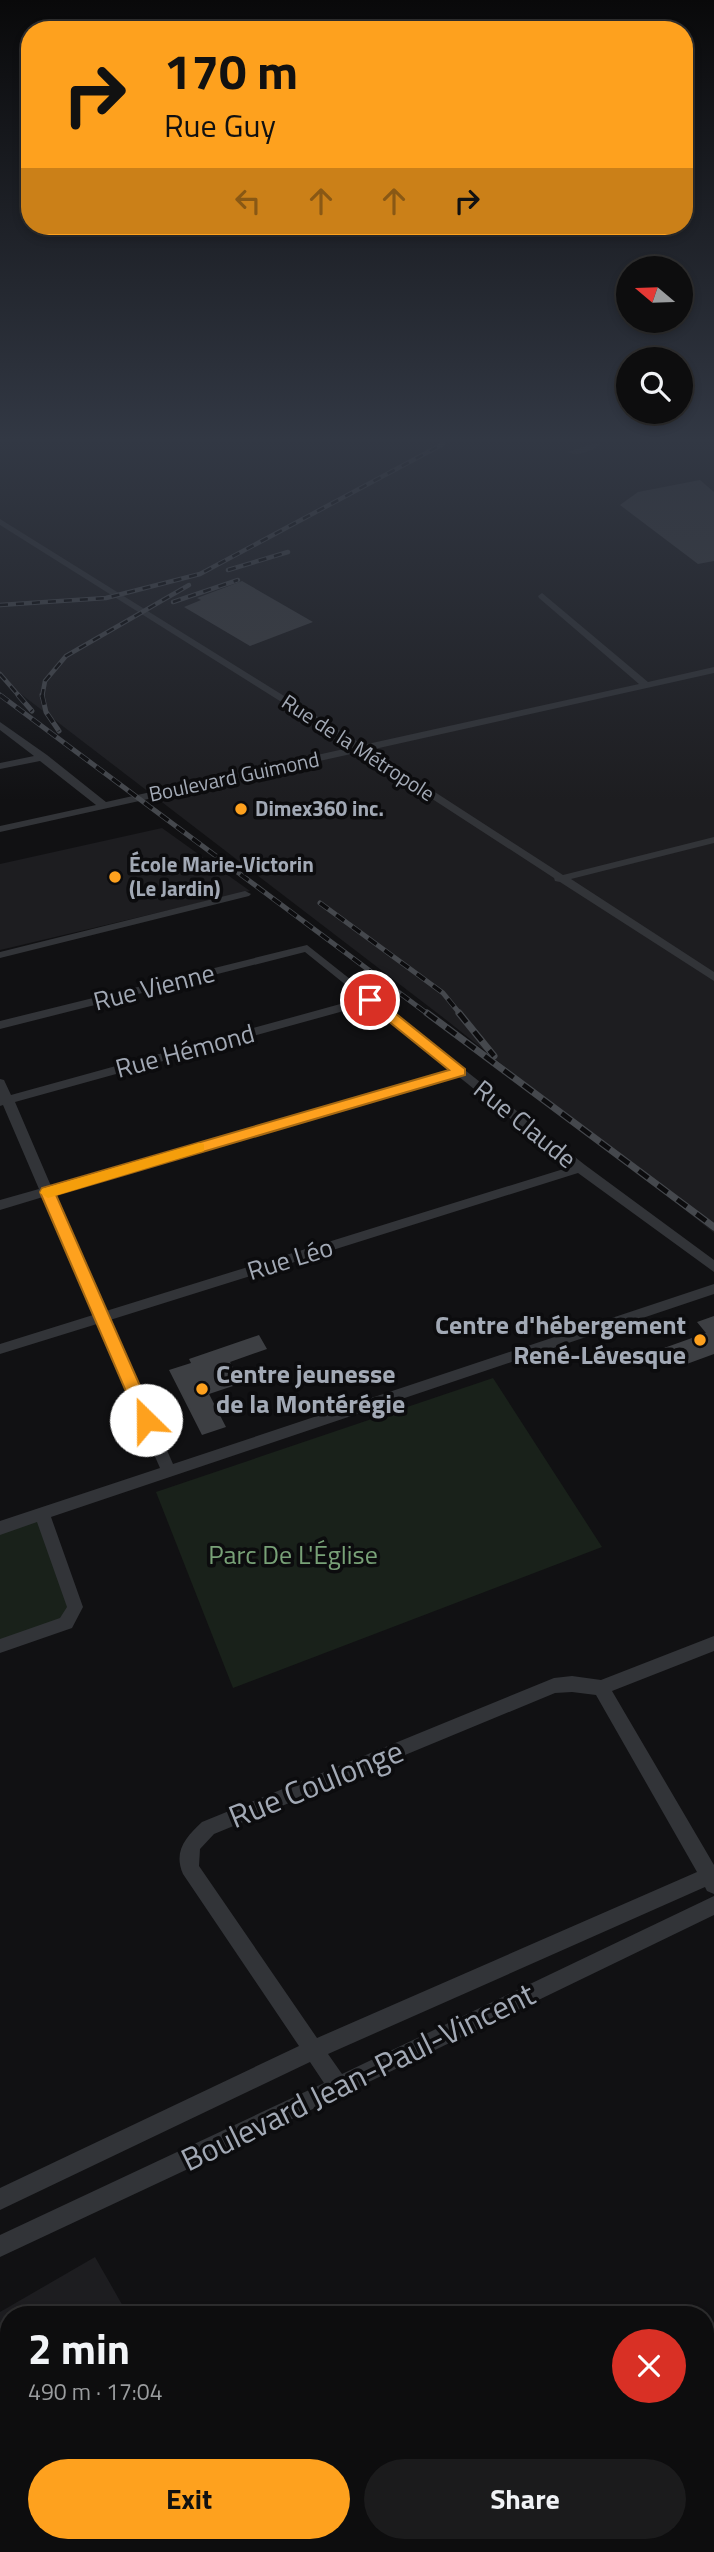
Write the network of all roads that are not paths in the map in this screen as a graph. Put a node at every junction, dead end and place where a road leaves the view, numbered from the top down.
1 (67, 563) edge
2 (542, 596) dead end
3 (714, 670) edge
4 (646, 685) junction
5 (0, 725) edge
6 (362, 749) junction
7 (43, 757) junction
8 (0, 766) edge
9 (104, 806) junction
10 (0, 829) edge
11 (714, 840) edge
12 (559, 878) junction
13 (245, 894) dead end
14 (307, 948) joint
15 (0, 955) edge
16 (714, 977) edge
17 (370, 1000) junction
18 (0, 1025) edge
19 (460, 1072) junction
20 (0, 1083) edge
21 (4, 1101) edge
22 (580, 1168) junction
23 (47, 1192) junction
24 (0, 1206) edge
25 (714, 1267) edge
26 (714, 1289) edge
27 (102, 1318) junction
28 (0, 1349) edge
29 (168, 1471) junction
30 (42, 1513) junction
31 (0, 1528) edge
32 (714, 1643) edge
33 (0, 1646) edge
34 (601, 1688) junction
35 (713, 1878) edge
36 (714, 1905) edge
37 (314, 2050) junction
38 (338, 2087) junction
39 (0, 2199) edge
40 (0, 2246) edge

1 - 6 street, Rue de la Métropole
2 - 4 street
3 - 4 street, Boulevard Guimond
4 - 6 street, Boulevard Guimond
5 - 7 street
6 - 9 street, Boulevard Guimond
6 - 12 street, Rue de la Métropole
7 - 8 street
7 - 9 street
9 - 10 street, Boulevard Guimond
11 - 12 street
12 - 16 street, Rue de la Métropole
13 - 15 street
14 - 17 street, Rue Claude
14 - 18 street, Rue Vienne
17 - 19 street, Rue Claude
17 - 21 street, Rue Hémond
19 - 22 street, Rue Claude
19 - 23 street
20 - 21 street
21 - 23 street
22 - 25 street, Rue Claude
22 - 27 street, Rue Léo
23 - 24 street
23 - 27 street
26 - 29 street
27 - 28 street, Rue Léo
27 - 29 street
29 - 30 street
30 - 31 street
30 - 33 street
32 - 34 street, Rue Coulonge
34 - 35 street
34 - 37 street, Rue Coulonge
35 - 37 street, Boulevard Jean-Paul-Vincent
36 - 38 street, Boulevard Jean-Paul-Vincent
37 - 38 street, Rue Coulonge
37 - 39 street, Boulevard Jean-Paul-Vincent
38 - 40 street, Boulevard Jean-Paul-Vincent

